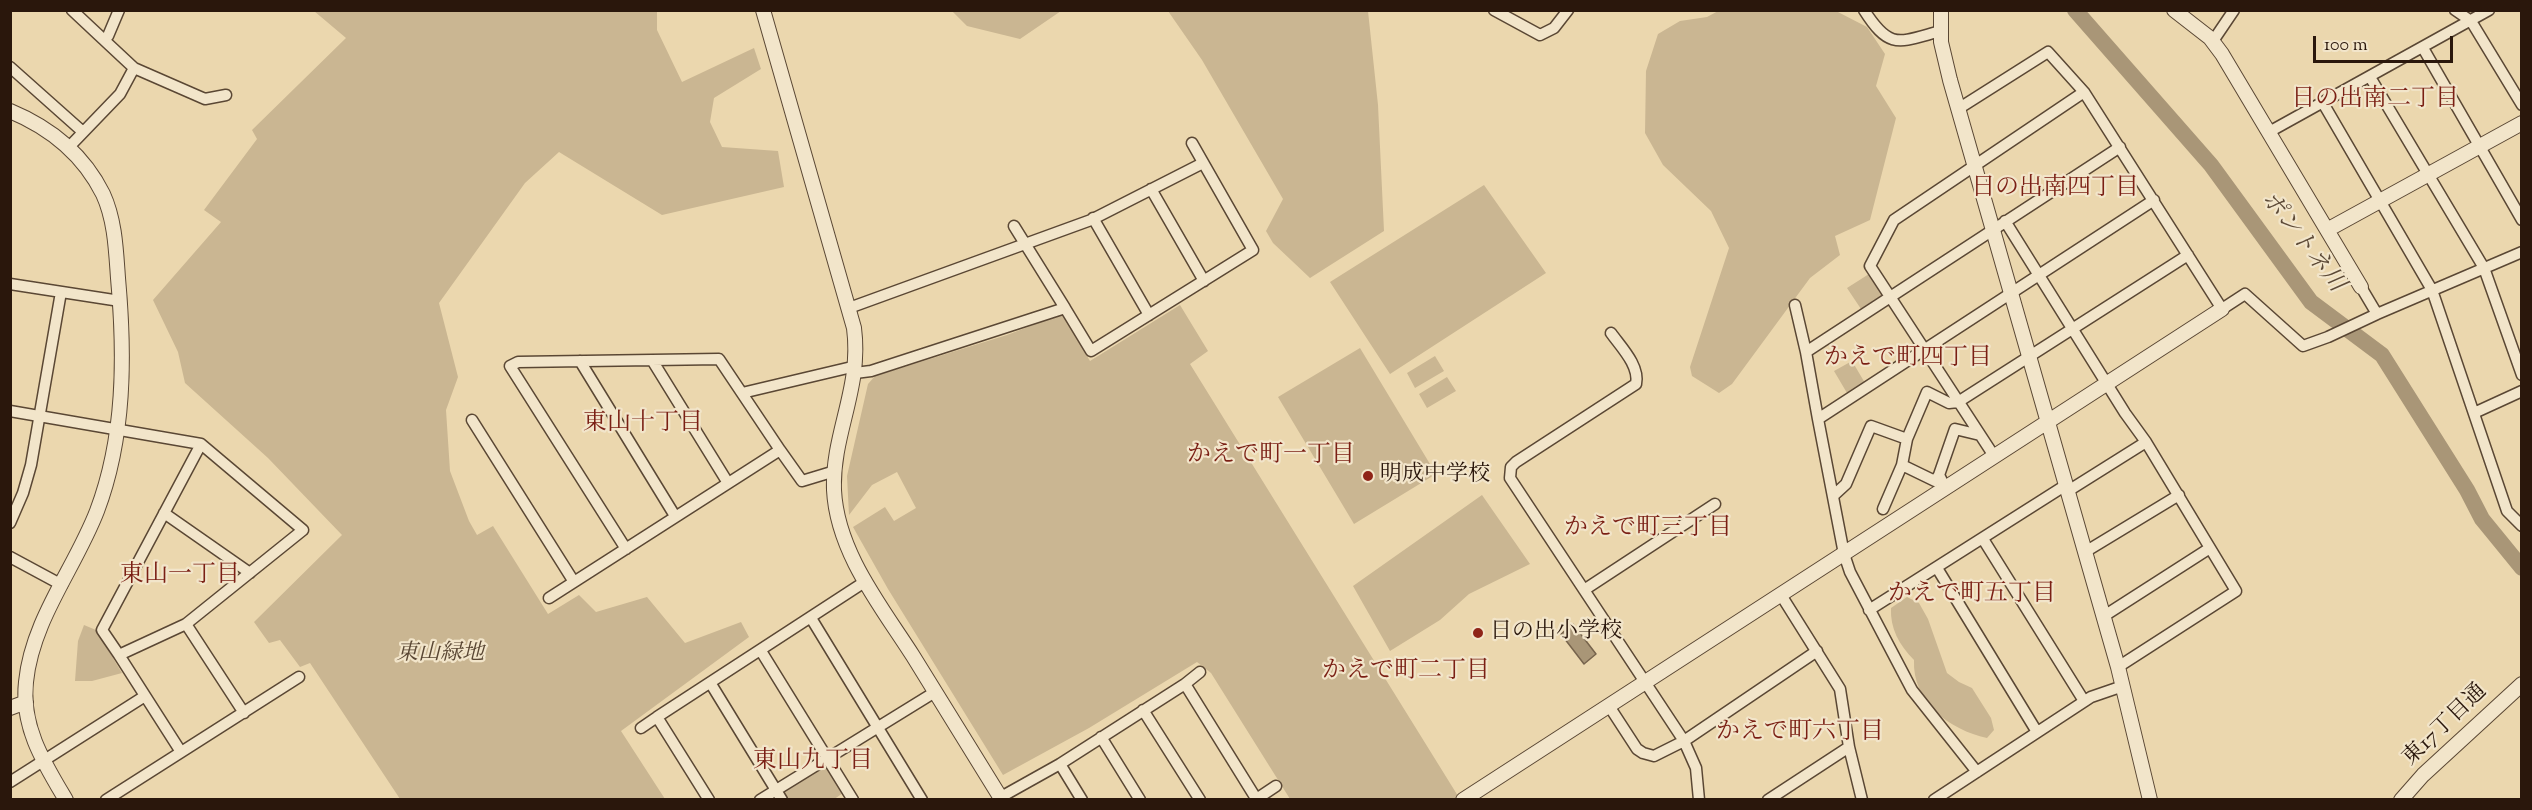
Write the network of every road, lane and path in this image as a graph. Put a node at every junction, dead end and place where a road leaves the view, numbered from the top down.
1 (72, 10) edge
2 (119, 10) edge
3 (763, 10) edge
4 (1494, 10) edge
5 (1568, 10) edge
6 (1864, 10) edge
7 (1941, 10) edge
8 (2174, 10) edge
9 (2234, 10) edge
10 (2455, 10) edge
11 (2489, 10) edge
12 (2471, 21) junction
13 (1941, 31) junction
14 (104, 39) junction
15 (2213, 41) junction
16 (2423, 48) junction
17 (10, 67) edge
18 (134, 68) junction
19 (2370, 77) junction
20 (2084, 92) junction
21 (226, 95) dead end
22 (2324, 103) junction
23 (2522, 105) edge
24 (1958, 109) junction
25 (10, 111) edge
26 (2522, 123) edge
27 (83, 132) junction
28 (2270, 132) junction
29 (1192, 143) dead end
30 (69, 147) junction
31 (2120, 147) junction
32 (2479, 147) junction
33 (1203, 163) junction
34 (1974, 164) junction
35 (2428, 174) junction
36 (1151, 189) junction
37 (2154, 200) junction
38 (2380, 201) junction
39 (1093, 219) junction
40 (2522, 220) edge
41 (2005, 221) junction
42 (1014, 226) dead end
43 (1993, 229) junction
44 (2327, 230) junction
45 (1025, 244) junction
46 (2522, 252) edge
47 (2188, 255) junction
48 (2484, 268) junction
49 (2040, 275) junction
50 (1204, 281) junction
51 (10, 284) edge
52 (2361, 287) joint
53 (2432, 290) junction
54 (60, 292) junction
55 (2011, 293) junction
56 (1889, 297) junction
57 (120, 302) junction
58 (1795, 305) dead end
59 (849, 308) junction
60 (1065, 308) junction
61 (2222, 309) junction
62 (2377, 314) junction
63 (1149, 315) junction
64 (2073, 330) junction
65 (1611, 333) dead end
66 (1923, 349) junction
67 (1806, 352) junction
68 (2029, 357) junction
69 (652, 360) junction
70 (580, 361) junction
71 (855, 369) junction
72 (2522, 375) edge
73 (2106, 383) junction
74 (2522, 391) edge
75 (742, 393) junction
76 (1958, 402) junction
77 (10, 411) edge
78 (2474, 413) junction
79 (40, 416) junction
80 (1818, 419) junction
81 (472, 420) dead end
82 (2048, 421) junction
83 (118, 430) junction
84 (1980, 435) junction
85 (1907, 439) junction
86 (2146, 442) junction
87 (201, 444) junction
88 (780, 450) junction
89 (1994, 456) junction
90 (1902, 465) junction
91 (835, 471) junction
92 (1942, 482) junction
93 (728, 483) junction
94 (2067, 488) junction
95 (2179, 495) junction
96 (1833, 496) junction
97 (1715, 504) dead end
98 (1883, 509) dead end
99 (164, 513) junction
100 (675, 516) junction
101 (10, 523) edge
102 (2522, 526) edge
103 (1983, 539) junction
104 (2210, 548) junction
105 (626, 549) junction
106 (2085, 552) junction
107 (1844, 554) junction
108 (10, 557) edge
109 (1936, 568) junction
110 (250, 573) junction
111 (866, 581) junction
112 (574, 582) junction
113 (62, 585) junction
114 (1584, 590) junction
115 (1781, 595) junction
116 (549, 598) dead end
117 (1869, 610) junction
118 (2104, 616) junction
119 (811, 618) junction
120 (186, 624) junction
121 (761, 651) junction
122 (1817, 651) junction
123 (119, 655) junction
124 (2118, 667) junction
125 (1200, 672) dead end
126 (298, 677) dead end
127 (1646, 682) junction
128 (711, 684) junction
129 (1185, 684) junction
130 (2522, 684) edge
131 (2123, 686) junction
132 (935, 692) junction
133 (146, 696) junction
134 (2084, 701) junction
135 (26, 702) junction
136 (1609, 706) junction
137 (10, 708) edge
138 (1143, 710) junction
139 (244, 712) junction
140 (657, 717) junction
141 (878, 727) junction
142 (641, 728) dead end
143 (2037, 732) junction
144 (1101, 737) junction
145 (1684, 741) junction
146 (1849, 747) junction
147 (181, 752) junction
148 (827, 758) junction
149 (43, 761) junction
150 (1060, 764) junction
151 (1977, 772) junction
152 (10, 782) edge
153 (1276, 786) dead end
154 (779, 795) edge
155 (997, 797) edge
156 (1256, 799) edge
157 (66, 800) edge
158 (106, 800) edge
159 (709, 800) edge
160 (760, 800) edge
161 (853, 800) edge
162 (922, 800) edge
163 (1082, 800) edge
164 (1140, 800) edge
165 (1200, 800) edge
166 (1463, 800) edge
167 (1699, 800) edge
168 (1768, 800) edge
169 (1862, 800) edge
170 (1934, 800) edge
171 (2150, 800) edge
172 (2401, 800) edge

1 - 14 street
2 - 14 street
3 - 59 street
4 - 5 street
6 - 13 street
7 - 13 street
8 - 15 street
9 - 15 street
10 - 12 street
11 - 12 street
12 - 16 street
12 - 23 street
13 - 24 street
14 - 18 street
15 - 28 street
16 - 19 street
16 - 32 street
17 - 27 street
18 - 21 street
18 - 27 street
19 - 22 street
19 - 35 street
20 - 24 street
20 - 31 street
20 - 34 street
22 - 28 street
22 - 38 street
24 - 34 street
25 - 30 street
26 - 32 street
27 - 30 street
28 - 44 street
29 - 33 street
30 - 57 street
31 - 37 street
31 - 41 street
32 - 35 street
32 - 40 street
33 - 36 street
33 - 50 street
34 - 43 street
34 - 56 street
35 - 38 street
35 - 48 street
36 - 39 street
36 - 50 street
37 - 47 street
37 - 49 street
38 - 44 street
38 - 53 street
39 - 45 street
39 - 63 street
41 - 43 street
41 - 49 street
42 - 45 street
43 - 55 street
43 - 56 street
44 - 52 street
45 - 59 street
45 - 60 street
46 - 48 street
47 - 61 street
47 - 64 street
48 - 53 street
48 - 72 street
49 - 55 street
49 - 64 street
50 - 63 street
51 - 54 street
52 - 62 street
53 - 62 street
53 - 78 street
54 - 57 street
54 - 79 street
55 - 66 street
55 - 68 street
56 - 66 street
56 - 67 street
57 - 83 street
58 - 67 street
59 - 71 street
60 - 63 street
60 - 71 street
61 - 62 street
61 - 73 street
64 - 68 street
64 - 73 street
65 - 114 street
66 - 76 street
66 - 80 street
67 - 80 street
68 - 76 street
68 - 82 street
69 - 70 street
69 - 75 street
69 - 93 street
70 - 100 street
70 - 105 street
71 - 75 street
71 - 91 street
73 - 82 street
73 - 86 street
74 - 78 street
75 - 88 street
76 - 84 street
76 - 85 street
77 - 79 street
78 - 102 street
79 - 83 street
79 - 101 street
80 - 96 street
81 - 112 street
82 - 89 street
82 - 94 street
83 - 87 street
83 - 113 street
84 - 89 street
84 - 92 street
85 - 90 street
85 - 96 street
86 - 94 street
86 - 95 street
87 - 99 street
87 - 110 street
88 - 91 street
88 - 93 street
89 - 92 street
90 - 92 street
90 - 98 street
91 - 111 street
92 - 107 street
93 - 100 street
94 - 103 street
94 - 106 street
95 - 104 street
95 - 106 street
96 - 107 street
97 - 114 street
99 - 110 street
99 - 123 street
100 - 105 street
103 - 109 street
103 - 134 street
104 - 118 street
104 - 124 street
105 - 112 street
106 - 118 street
107 - 115 street
107 - 117 street
108 - 113 street
109 - 117 street
109 - 143 street
110 - 120 street
111 - 119 street
111 - 132 street
112 - 116 street
113 - 135 street
114 - 127 street
115 - 122 street
115 - 127 street
117 - 151 street
118 - 124 street
119 - 121 street
119 - 141 street
120 - 123 street
120 - 139 street
121 - 128 street
121 - 148 street
122 - 145 street
122 - 146 street
123 - 133 street
124 - 131 street
125 - 129 street
126 - 139 street
127 - 136 street
127 - 145 street
128 - 140 street
128 - 154 street
129 - 138 street
129 - 156 street
130 - 172 street, 東17丁目通
131 - 134 street
131 - 171 street
132 - 141 street
132 - 155 street
133 - 147 street
133 - 149 street
134 - 143 street
135 - 137 street
135 - 149 street
136 - 145 street
136 - 166 street
138 - 144 street
138 - 165 street
139 - 147 street
140 - 142 street
140 - 159 street
141 - 148 street
141 - 162 street
143 - 151 street
144 - 150 street
144 - 164 street
145 - 167 street
146 - 168 street
146 - 169 street
147 - 158 street
148 - 154 street
148 - 161 street
149 - 152 street
149 - 157 street
150 - 155 street
150 - 163 street
151 - 170 street
153 - 156 street
154 - 160 street

